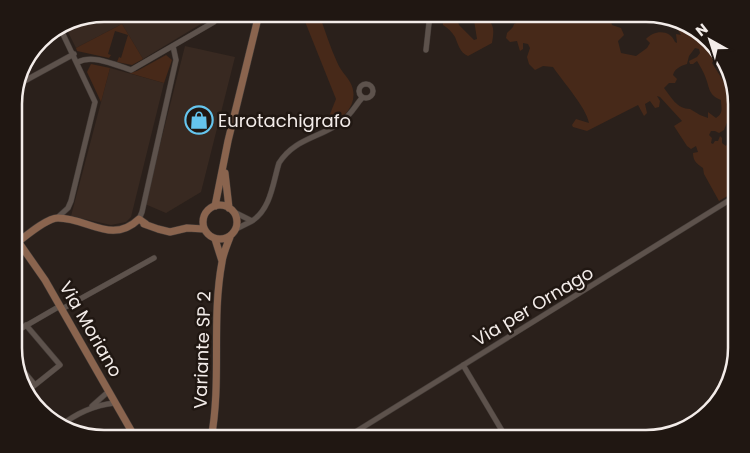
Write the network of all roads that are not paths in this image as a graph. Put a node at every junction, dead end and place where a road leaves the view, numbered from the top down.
1 (214, 22) edge
2 (257, 22) edge
3 (429, 22) edge
4 (63, 33) edge
5 (173, 46) junction
6 (426, 50) dead end
7 (74, 54) junction
8 (78, 62) junction
9 (26, 80) edge
10 (362, 98) dead end
11 (224, 166) junction
12 (727, 202) edge
13 (215, 206) junction
14 (231, 210) junction
15 (204, 217) junction
16 (57, 218) junction
17 (138, 219) junction
18 (252, 222) junction
19 (188, 228) junction
20 (204, 228) junction
21 (236, 229) junction
22 (230, 237) junction
23 (22, 238) edge
24 (215, 239) junction
25 (22, 248) edge
26 (154, 258) dead end
27 (222, 262) junction
28 (61, 307) junction
29 (26, 325) junction
30 (22, 327) edge
31 (463, 365) junction
32 (27, 376) edge
33 (35, 385) junction
34 (32, 387) edge
35 (109, 391) junction
36 (115, 402) junction
37 (90, 408) junction
38 (67, 422) edge
39 (131, 430) edge
40 (212, 430) edge
41 (358, 430) edge
42 (503, 430) edge

1 - 5 street
2 - 11 main road
3 - 6 street
4 - 7 street
5 - 8 street
5 - 17 street
7 - 8 street
7 - 9 street
8 - 16 street
10 - 18 street
11 - 13 main road
11 - 14 main road
12 - 31 street, Via per Ornago
13 - 14 main road
13 - 15 main road
14 - 18 street
14 - 21 main road
15 - 19 main road
15 - 20 main road
16 - 17 main road
16 - 23 main road
17 - 19 main road
18 - 21 street
19 - 20 main road
20 - 24 main road, Variante SP 2
21 - 22 main road, Variante SP 2
22 - 24 main road
22 - 27 main road, Variante SP 2
24 - 27 main road, Variante SP 2
25 - 28 main road, Via Moriano
26 - 28 street
27 - 40 main road, Variante SP 2
28 - 29 street
28 - 35 main road, Via Moriano
29 - 30 street
29 - 33 street
31 - 41 street, Via per Ornago
31 - 42 street
32 - 33 street
33 - 34 street
35 - 36 main road, Via Moriano
35 - 37 street
36 - 37 street
36 - 39 main road, Via Moriano
37 - 38 street

